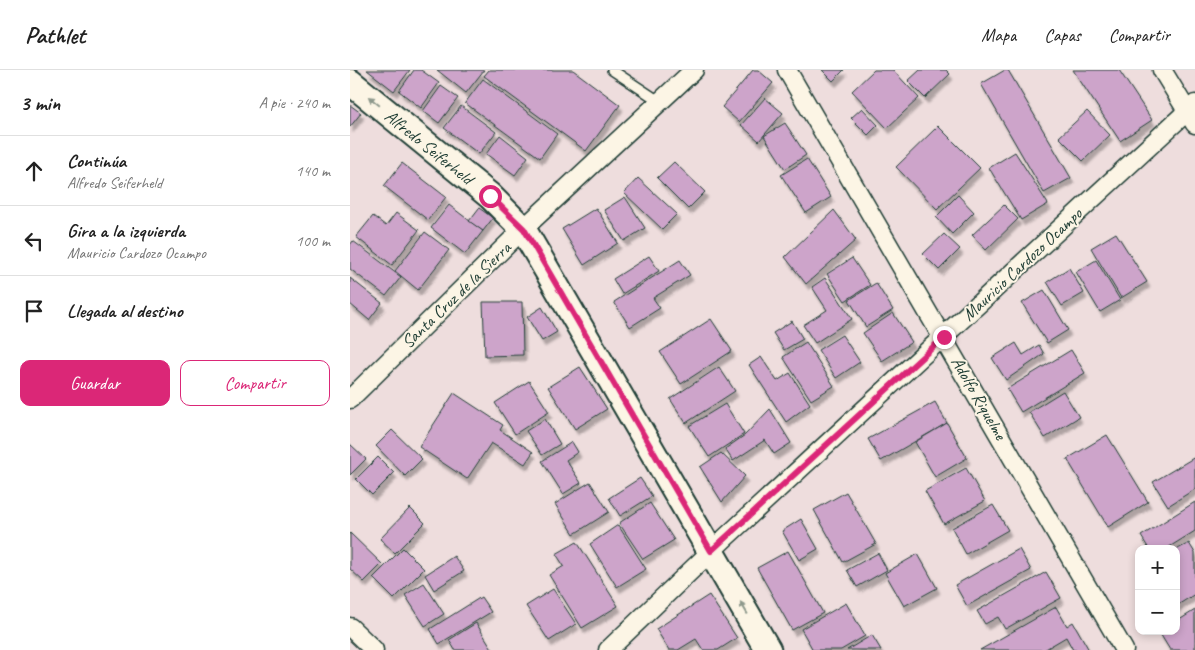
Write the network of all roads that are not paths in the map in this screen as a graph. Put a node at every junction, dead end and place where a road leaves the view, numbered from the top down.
1 (612, 70) edge
2 (694, 70) edge
3 (786, 70) edge
4 (1162, 70) edge
5 (350, 82) edge
6 (659, 101) junction
7 (1192, 113) edge
8 (524, 229) junction
9 (944, 337) junction
10 (350, 398) edge
11 (711, 551) junction
12 (350, 627) edge
13 (374, 650) edge
14 (608, 650) edge
15 (768, 650) edge
16 (1124, 650) edge

1 - 6 lane
2 - 6 street, Santa Cruz de la Sierra
3 - 9 street, Adolfo Riquelme
4 - 7 street
8 -> 5 street, Alfredo Seiferheld
6 - 8 street, Santa Cruz de la Sierra
7 - 9 street, Mauricio Cardozo Ocampo
8 - 10 street, Santa Cruz de la Sierra
8 - 11 street, Alfredo Seiferheld
9 - 11 street, Mauricio Cardozo Ocampo
9 - 16 street, Adolfo Riquelme
11 - 14 street, Mauricio Cardozo Ocampo
15 -> 11 street, Alfredo Seiferheld
12 - 13 street

